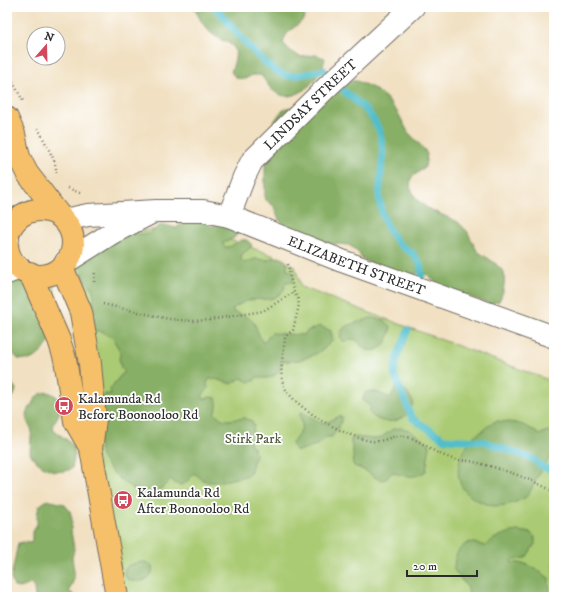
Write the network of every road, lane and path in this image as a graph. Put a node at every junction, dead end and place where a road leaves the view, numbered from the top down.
1 (413, 7) edge
2 (12, 80) dead end
3 (7, 83) edge
4 (7, 118) edge
5 (156, 211) junction
6 (229, 216) junction
7 (62, 218) junction
8 (8, 231) edge
9 (288, 258) dead end
10 (64, 264) junction
11 (19, 271) edge
12 (294, 292) junction
13 (97, 302) dead end
14 (554, 337) edge
15 (90, 449) junction
16 (554, 492) edge
17 (117, 597) edge

1 - 6 street, LINDSAY STREET
2 - 3 path
4 - 7 main road
5 - 6 street, ELIZABETH STREET
5 - 7 street, ELIZABETH STREET
5 - 10 street, ELIZABETH STREET
6 - 14 street, ELIZABETH STREET
7 - 8 main road
7 - 10 main road
8 - 11 main road
9 - 12 path
10 - 11 main road
10 - 15 main road
11 - 15 main road
12 - 13 path
12 - 16 path
15 - 17 main road

